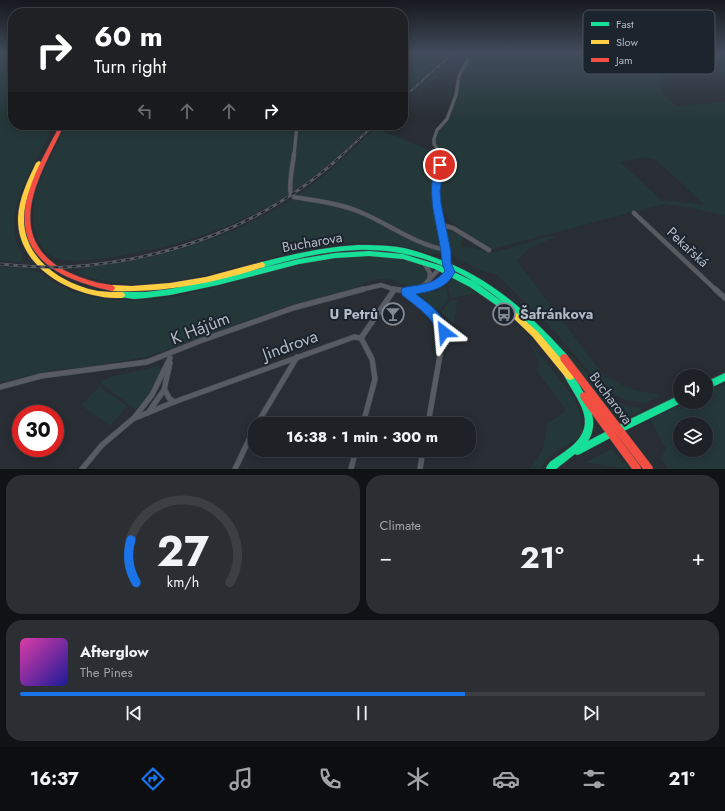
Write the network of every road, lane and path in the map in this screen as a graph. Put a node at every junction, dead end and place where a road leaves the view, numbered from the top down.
1 (460, 75) edge
2 (55, 130) edge
3 (60, 130) edge
4 (297, 130) edge
5 (634, 213) dead end
6 (442, 225) junction
7 (446, 250) junction
8 (489, 250) dead end
9 (423, 261) junction
10 (446, 263) junction
11 (440, 267) junction
12 (450, 272) junction
13 (429, 280) junction
14 (394, 290) junction
15 (416, 290) junction
16 (406, 291) junction
17 (725, 298) edge
18 (361, 338) junction
19 (170, 356) junction
20 (297, 357) junction
21 (567, 373) junction
22 (725, 377) edge
23 (713, 383) edge
24 (0, 387) edge
25 (165, 390) junction
26 (174, 402) junction
27 (673, 402) edge
28 (148, 413) junction
29 (260, 417) edge
30 (365, 417) edge
31 (429, 417) edge
32 (134, 418) junction
33 (619, 429) junction
34 (611, 433) junction
35 (248, 441) edge
36 (354, 457) edge
37 (422, 457) edge
38 (556, 462) junction
39 (82, 469) edge
40 (234, 469) edge
41 (351, 469) edge
42 (420, 469) edge
43 (550, 469) edge
44 (637, 469) edge
45 (649, 469) edge

1 - 6 street
2 - 9 main road, Bucharova
3 - 10 main road, Bucharova
4 - 7 street
5 - 17 street, Pekařská
6 - 7 street
6 - 8 street
7 - 10 street
9 - 11 main road, Bucharova
9 - 13 street
10 - 11 street
10 - 12 street
10 - 33 main road, Bucharova
11 - 12 main road, Bucharova
11 - 13 street
12 - 15 street, K Hájům
12 - 21 main road, Bucharova
13 - 15 street
14 - 16 street, K Hájům
14 - 18 street
14 - 19 street, K Hájům
15 - 16 street, K Hájům
16 - 31 street
18 - 20 street, Jindrova
18 - 30 street
19 - 24 street, K Hájům
19 - 25 street
19 - 32 street, Jindrova
20 - 26 street, Jindrova
20 - 29 street
21 - 34 main road, Bucharova
21 - 38 main road
22 - 23 main road
25 - 26 street
25 - 28 street
26 - 28 street, Jindrova
27 - 33 main road
28 - 32 street, Jindrova
32 - 39 street, Jindrova
33 - 34 main road
33 - 45 main road, Bucharova
34 - 38 main road
34 - 44 main road, Bucharova
35 - 40 street
36 - 41 street
37 - 42 street
38 - 43 main road

